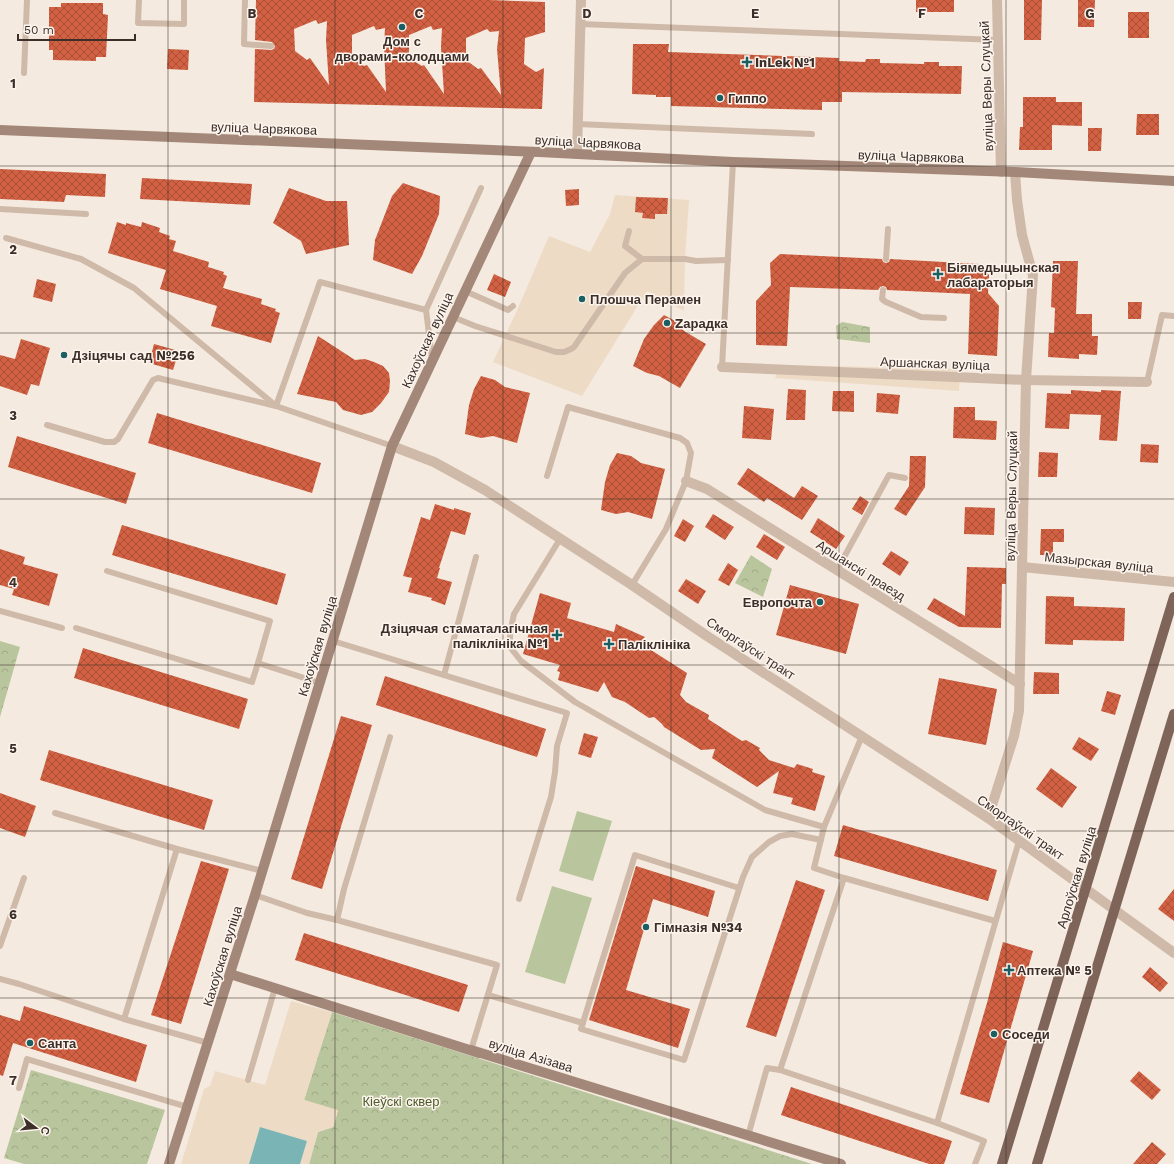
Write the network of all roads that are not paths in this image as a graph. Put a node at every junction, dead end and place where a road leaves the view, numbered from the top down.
1 (27, 0) edge
2 (139, 0) edge
3 (184, 0) edge
4 (245, 0) edge
5 (580, 0) edge
6 (997, 0) edge
7 (580, 24) junction
8 (998, 40) junction
9 (271, 46) dead end
10 (24, 73) dead end
11 (577, 124) junction
12 (0, 130) edge
13 (812, 134) dead end
14 (531, 152) junction
15 (577, 154) junction
16 (733, 162) junction
17 (1001, 172) junction
18 (1015, 172) junction
19 (1174, 181) edge
20 (481, 188) dead end
21 (0, 209) edge
22 (86, 214) dead end
23 (888, 230) dead end
24 (629, 231) dead end
25 (6, 238) dead end
26 (642, 258) junction
27 (886, 259) dead end
28 (728, 260) junction
29 (883, 290) dead end
30 (465, 291) junction
31 (513, 306) dead end
32 (426, 310) junction
33 (453, 316) junction
34 (1174, 316) edge
35 (944, 318) dead end
36 (433, 360) junction
37 (722, 367) joint
38 (1026, 380) junction
39 (1147, 382) joint
40 (276, 406) junction
41 (47, 425) dead end
42 (392, 446) junction
43 (548, 476) dead end
44 (905, 478) dead end
45 (686, 481) junction
46 (560, 538) junction
47 (476, 557) dead end
48 (1022, 567) junction
49 (837, 570) junction
50 (106, 571) dead end
51 (1174, 582) edge
52 (632, 585) junction
53 (1174, 598) edge
54 (0, 611) edge
55 (62, 628) dead end
56 (76, 628) dead end
57 (333, 641) junction
58 (258, 663) junction
59 (444, 675) junction
60 (320, 682) junction
61 (1020, 684) junction
62 (1174, 714) edge
63 (862, 736) junction
64 (390, 737) dead end
65 (55, 813) dead end
66 (988, 818) junction
67 (824, 827) junction
68 (821, 840) junction
69 (1019, 841) junction
70 (177, 848) junction
71 (262, 871) junction
72 (24, 878) dead end
73 (844, 878) junction
74 (739, 888) junction
75 (1086, 888) junction
76 (255, 895) junction
77 (519, 899) dead end
78 (1114, 909) junction
79 (337, 920) junction
80 (995, 921) junction
81 (0, 946) edge
82 (1174, 954) edge
83 (230, 974) junction
84 (0, 979) edge
85 (275, 988) junction
86 (488, 995) junction
87 (124, 1019) junction
88 (583, 1023) junction
89 (208, 1043) junction
90 (472, 1050) junction
91 (780, 1070) junction
92 (248, 1080) dead end
93 (19, 1088) dead end
94 (188, 1107) junction
95 (937, 1124) junction
96 (748, 1136) junction
97 (169, 1164) edge
98 (841, 1164) edge
99 (975, 1164) edge
100 (1002, 1164) edge
101 (1037, 1164) edge

1 - 10 lane
2 - 3 lane
4 - 9 lane
5 - 7 street
6 - 8 street, вуліца Веры Слуцкай
7 - 8 lane
7 - 11 street
8 - 17 street, вуліца Веры Слуцкай
11 - 13 lane
11 - 15 street
12 - 14 street, вуліца Чарвякова
14 - 15 street, вуліца Чарвякова
14 - 30 street, Кахоўская вуліца
15 - 16 street, вуліца Чарвякова
16 - 17 street, вуліца Чарвякова
16 - 28 lane
17 - 18 street, вуліца Чарвякова
18 - 19 street, вуліца Чарвякова
18 - 38 street, вуліца Веры Слуцкай
20 - 32 lane
21 - 22 lane
23 - 27 lane
24 - 26 lane
25 - 40 lane
26 - 28 lane
26 - 33 lane
28 - 37 lane
29 - 35 lane
30 - 31 lane
30 - 33 street, Кахоўская вуліца
32 - 36 lane
32 - 40 lane
33 - 36 street, Кахоўская вуліца
34 - 39 lane
36 - 42 street, Кахоўская вуліца
37 - 38 street, Аршанская вуліца
38 - 39 street, Аршанская вуліца
38 - 48 street, вуліца Веры Слуцкай
40 - 41 lane
40 - 42 lane
42 - 46 street, Сморгаўскі тракт
42 - 57 street, Кахоўская вуліца
43 - 45 lane
44 - 49 lane
45 - 49 street, Аршанскі праезд
45 - 52 lane
46 - 52 street, Сморгаўскі тракт
46 - 67 lane
47 - 59 lane
48 - 51 street, Мазырская вуліца
48 - 61 street, вуліца Веры Слуцкай
49 - 61 street, Аршанскі праезд
50 - 58 lane
52 - 63 street, Сморгаўскі тракт
53 - 75 main road, Арлоўская вуліца
54 - 55 lane
56 - 58 lane
57 - 59 lane
57 - 60 street, Кахоўская вуліца
58 - 60 lane
59 - 77 lane
60 - 71 street, Кахоўская вуліца
61 - 66 street, вуліца Веры Слуцкай
62 - 78 main road
63 - 66 street, Сморгаўскі тракт
63 - 67 lane
64 - 79 lane
65 - 70 lane
66 - 69 street, Сморгаўскі тракт
67 - 68 lane
68 - 73 lane
68 - 74 lane
69 - 75 street, Сморгаўскі тракт
69 - 80 lane
70 - 71 lane
70 - 87 lane
71 - 76 street, Кахоўская вуліца
72 - 81 lane
73 - 80 lane
73 - 91 lane
74 - 88 lane
74 - 88 lane
75 - 78 street, Сморгаўскі тракт
75 - 100 main road, Арлоўская вуліца
76 - 79 lane
76 - 83 street, Кахоўская вуліца
78 - 82 street
78 - 101 main road
79 - 86 lane
80 - 95 lane
83 - 85 street, вуліца Азізава
83 - 89 street, Кахоўская вуліца
84 - 87 lane
85 - 90 street, вуліца Азізава
85 - 92 lane
86 - 88 lane
86 - 90 lane
87 - 89 lane
89 - 94 street, Кахоўская вуліца
90 - 96 street, вуліца Азізава
91 - 95 lane
91 - 96 lane
93 - 94 lane
94 - 97 street, Кахоўская вуліца
95 - 99 lane
96 - 98 street, вуліца Азізава

